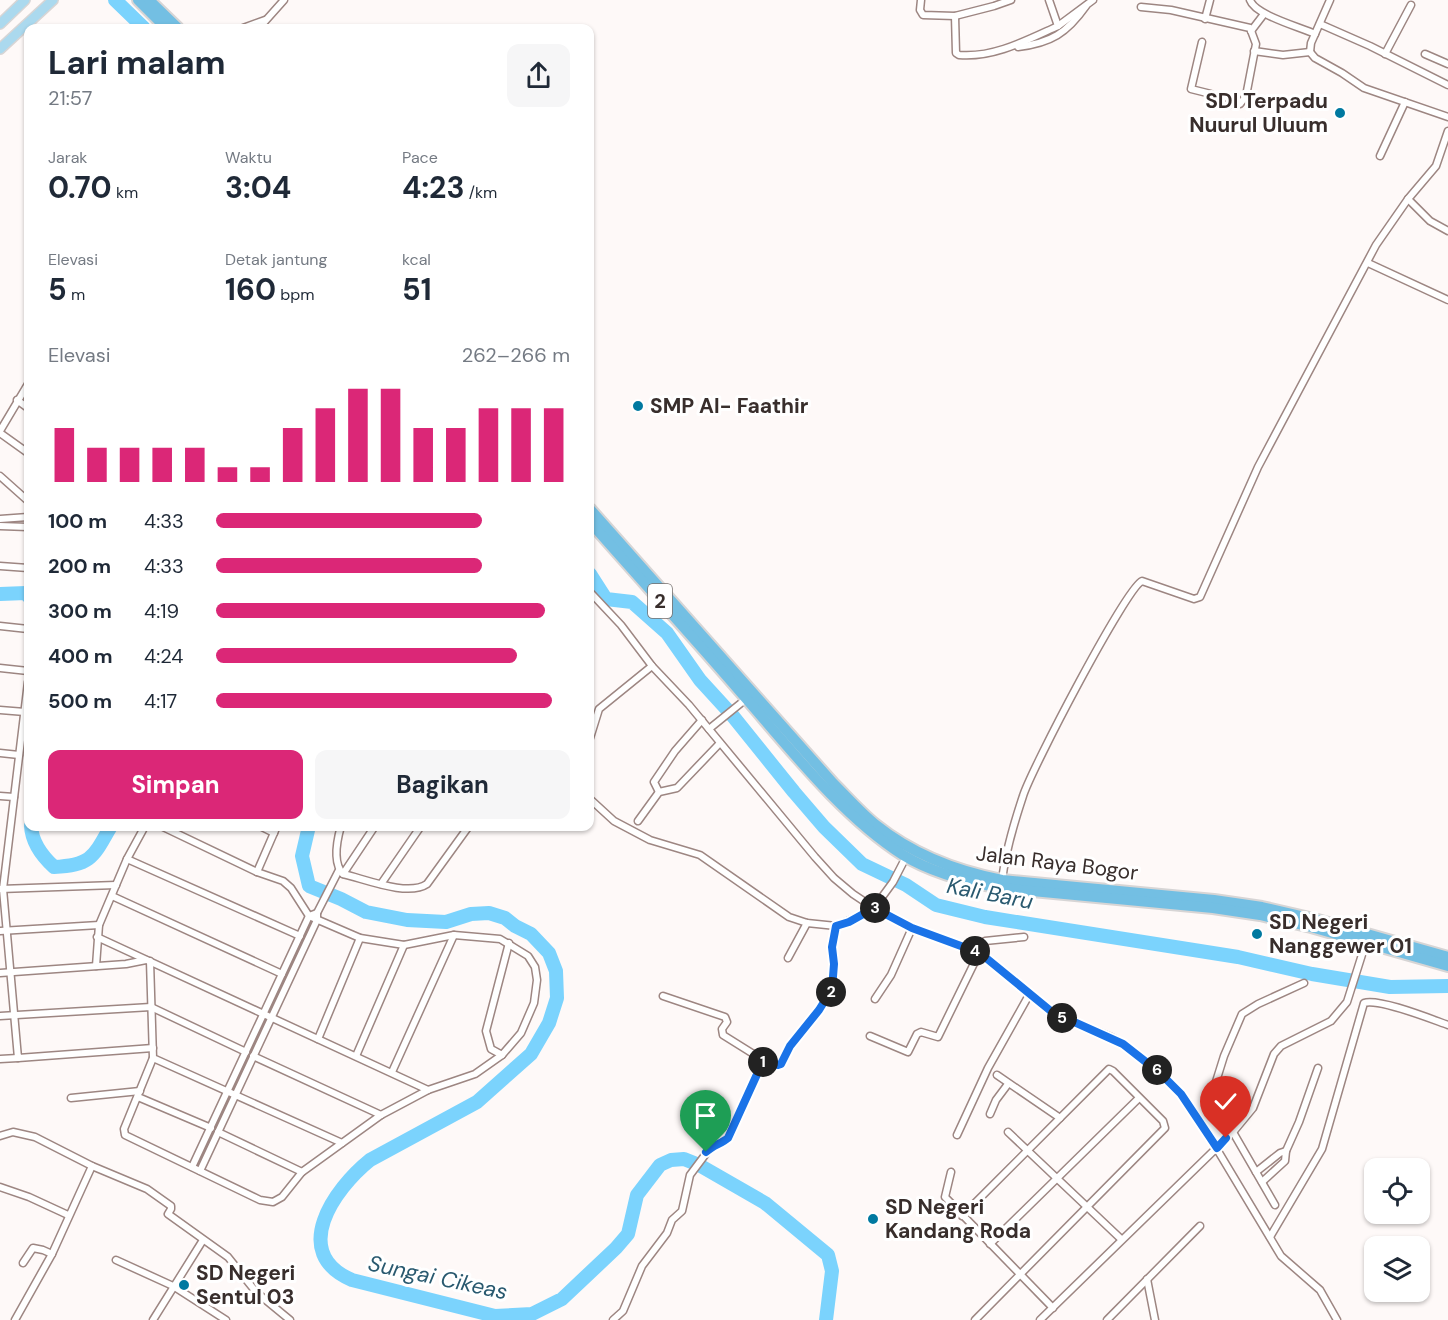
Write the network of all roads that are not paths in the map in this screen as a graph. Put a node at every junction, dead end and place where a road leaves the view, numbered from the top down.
1 (25, 0) edge
2 (53, 0) edge
3 (138, 0) edge
4 (149, 0) edge
5 (921, 0) edge
6 (1011, 0) edge
7 (1049, 0) edge
8 (1093, 0) edge
9 (1210, 0) edge
10 (1250, 0) edge
11 (1330, 0) edge
12 (283, 1) edge
13 (1411, 5) dead end
14 (1086, 6) junction
15 (1141, 7) dead end
16 (1264, 14) junction
17 (955, 16) junction
18 (268, 19) junction
19 (1205, 19) junction
20 (0, 24) edge
21 (27, 24) edge
22 (162, 24) edge
23 (174, 24) edge
24 (254, 24) edge
25 (263, 24) edge
26 (1320, 24) junction
27 (1058, 26) junction
28 (24, 27) edge
29 (1251, 31) junction
30 (1315, 34) junction
31 (1202, 42) dead end
32 (1011, 47) junction
33 (0, 49) edge
34 (1254, 51) junction
35 (1310, 52) junction
36 (1386, 54) junction
37 (1425, 54) dead end
38 (1448, 64) edge
39 (1448, 85) edge
40 (1405, 102) junction
41 (1448, 117) edge
42 (1448, 131) edge
43 (1380, 156) dead end
44 (1408, 199) junction
45 (1448, 231) edge
46 (1368, 263) junction
47 (1448, 300) edge
48 (24, 390) edge
49 (17, 400) junction
50 (24, 405) edge
51 (0, 432) edge
52 (24, 450) edge
53 (0, 476) edge
54 (24, 497) edge
55 (594, 514) edge
56 (24, 517) edge
57 (0, 519) edge
58 (0, 526) edge
59 (24, 527) edge
60 (594, 527) edge
61 (0, 566) edge
62 (24, 568) edge
63 (594, 596) edge
64 (0, 626) edge
65 (24, 629) edge
66 (652, 666) junction
67 (0, 668) edge
68 (24, 671) edge
69 (746, 699) junction
70 (0, 710) edge
71 (24, 712) edge
72 (24, 719) edge
73 (702, 720) junction
74 (594, 725) edge
75 (709, 729) junction
76 (720, 743) junction
77 (0, 753) edge
78 (19, 755) junction
79 (659, 792) junction
80 (0, 795) edge
81 (14, 797) junction
82 (594, 803) edge
83 (638, 821) dead end
84 (142, 831) edge
85 (171, 831) edge
86 (276, 831) edge
87 (340, 831) edge
88 (371, 831) edge
89 (418, 831) edge
90 (465, 831) edge
91 (906, 857) junction
92 (128, 859) junction
93 (257, 872) junction
94 (341, 872) junction
95 (381, 884) junction
96 (1002, 884) junction
97 (116, 885) junction
98 (2, 889) edge
99 (112, 896) junction
100 (874, 908) junction
101 (309, 916) junction
102 (317, 916) junction
103 (807, 923) junction
104 (99, 924) junction
105 (836, 926) junction
106 (912, 928) junction
107 (8, 930) junction
108 (0, 931) edge
109 (454, 935) junction
110 (300, 936) junction
111 (97, 937) junction
112 (1024, 937) dead end
113 (360, 938) junction
114 (509, 943) junction
115 (1366, 943) junction
116 (404, 945) junction
117 (980, 953) junction
118 (1448, 957) edge
119 (788, 958) dead end
120 (148, 961) junction
121 (96, 966) junction
122 (1448, 966) edge
123 (11, 972) junction
124 (0, 973) edge
125 (282, 975) junction
126 (1304, 983) dead end
127 (1029, 995) junction
128 (663, 996) dead end
129 (875, 999) dead end
130 (151, 1007) junction
131 (263, 1014) junction
132 (0, 1016) edge
133 (14, 1016) junction
134 (271, 1018) junction
135 (1448, 1025) edge
136 (870, 1036) dead end
137 (318, 1039) junction
138 (153, 1048) junction
139 (246, 1052) junction
140 (502, 1055) junction
141 (253, 1056) junction
142 (356, 1056) junction
143 (18, 1058) junction
144 (153, 1058) junction
145 (0, 1059) edge
146 (764, 1059) junction
147 (1318, 1068) dead end
148 (392, 1072) junction
149 (997, 1075) dead end
150 (1008, 1084) junction
151 (428, 1090) junction
152 (227, 1091) junction
153 (139, 1094) junction
154 (235, 1095) junction
155 (71, 1098) dead end
156 (1139, 1098) junction
157 (990, 1114) dead end
158 (381, 1115) junction
159 (1060, 1118) junction
160 (211, 1128) junction
161 (1234, 1131) junction
162 (218, 1132) junction
163 (1008, 1132) dead end
164 (957, 1135) dead end
165 (0, 1136) edge
166 (342, 1143) junction
167 (1217, 1148) junction
168 (1286, 1150) junction
169 (1029, 1151) junction
170 (92, 1166) junction
171 (192, 1167) junction
172 (200, 1171) junction
173 (302, 1172) junction
174 (951, 1172) dead end
175 (1256, 1172) junction
176 (1056, 1179) junction
177 (1262, 1182) junction
178 (0, 1187) edge
179 (1275, 1205) dead end
180 (1086, 1207) junction
181 (68, 1215) junction
182 (962, 1216) junction
183 (1200, 1226) dead end
184 (1270, 1237) junction
185 (1121, 1239) junction
186 (203, 1240) junction
187 (990, 1244) junction
188 (52, 1254) junction
189 (116, 1260) dead end
190 (23, 1263) dead end
191 (1020, 1275) junction
192 (1147, 1279) junction
193 (173, 1286) junction
194 (1053, 1308) junction
195 (15, 1320) edge
196 (153, 1320) edge
197 (226, 1320) edge
198 (290, 1320) edge
199 (613, 1320) edge
200 (975, 1320) edge
201 (1040, 1320) edge
202 (1107, 1320) edge
203 (1155, 1320) edge
204 (1337, 1320) edge

1 - 20 main road
2 - 21 main road
3 - 22 highway
4 - 23 highway
5 - 17 street
6 - 17 street
7 - 27 street
8 - 14 street
9 - 19 street
10 - 16 street
11 - 26 street
12 - 18 street
13 - 36 street
14 - 27 street
14 - 32 street
15 - 19 street
16 - 29 street
16 - 30 street
17 - 32 street
18 - 24 street
18 - 25 street
19 - 29 street
26 - 30 street
26 - 36 street
27 - 32 street
28 - 33 main road
29 - 34 street
30 - 35 street
31 - 34 street
34 - 35 street
35 - 40 street
36 - 39 street
37 - 38 street
40 - 41 street
40 - 43 street
42 - 44 street
44 - 45 street
44 - 46 street
46 - 47 street
46 - 96 street
48 - 49 street
49 - 50 street
49 - 51 street
51 - 52 street
53 - 54 street
55 - 96 highway, Jalan Raya Bogor / 2
56 - 57 street
58 - 59 street
60 - 69 highway, Jalan Raya Bogor / 2
61 - 62 street
63 - 66 street
64 - 65 street
66 - 73 street
66 - 74 street
67 - 68 street
69 - 75 street
69 - 91 highway, Jalan Raya Bogor / 2
70 - 71 street
72 - 78 street
73 - 75 street
73 - 79 street
75 - 76 street
76 - 79 street
76 - 100 street
77 - 78 street
78 - 81 street
79 - 83 street
80 - 81 street
81 - 98 street
82 - 103 street
84 - 92 street
85 - 93 street
86 - 93 street
87 - 94 street
88 - 94 street
89 - 95 street
90 - 95 street
91 - 96 highway, Jalan Raya Bogor / 2
91 - 100 street
92 - 97 street
92 - 110 street
93 - 101 street
94 - 95 street
94 - 102 street
96 - 115 highway, Jalan Raya Bogor / 2
97 - 98 street
97 - 99 street
98 - 107 street
99 - 104 street
99 - 125 street
100 - 105 street
100 - 106 street
101 - 102 street
101 - 110 street
102 - 113 street
102 - 134 street
103 - 105 street
103 - 119 street
104 - 107 street
104 - 111 street
105 - 146 street
106 - 117 street
106 - 129 street
107 - 108 street
107 - 123 street
109 - 114 street
109 - 116 street
109 - 148 street
110 - 125 street
111 - 120 street
111 - 121 street
112 - 117 street
113 - 116 street
113 - 137 street
114 - 140 street
114 - 140 street
115 - 118 highway, Jalan Raya Bogor / 2
115 - 122 highway, Jalan Raya Bogor / 2
115 - 161 street
116 - 142 street
117 - 127 street
117 - 136 street
120 - 121 street
120 - 130 street
120 - 131 street
121 - 123 street
123 - 124 street
123 - 133 street
125 - 131 street
126 - 161 street
127 - 164 street
127 - 167 street
128 - 146 street
130 - 133 street
130 - 138 street
130 - 139 street
131 - 134 street
131 - 139 street
132 - 133 street
133 - 143 street
134 - 137 street
134 - 141 street
135 - 184 street
137 - 142 street
138 - 143 street
138 - 144 street
139 - 152 street
140 - 151 street
141 - 154 street
141 - 158 street
142 - 148 street
143 - 145 street
144 - 152 street
144 - 153 street
146 - 199 street
147 - 168 street
148 - 151 street
149 - 150 street
150 - 157 street
150 - 159 street
151 - 158 street
152 - 154 street
152 - 160 street
153 - 155 street
153 - 160 street
153 - 171 street
154 - 162 street
154 - 166 street
156 - 159 street
156 - 176 street
156 - 180 street
158 - 166 street
159 - 169 street
160 - 171 street
161 - 167 street
161 - 175 street
162 - 172 street
162 - 173 street
163 - 169 street
165 - 170 street
166 - 173 street
167 - 184 street
167 - 185 street
168 - 175 street
168 - 177 street
169 - 176 street
169 - 182 street
170 - 181 street
170 - 186 street
171 - 172 street
172 - 173 street
174 - 182 street
175 - 177 street
176 - 180 street
176 - 187 street
177 - 179 street
178 - 181 street
180 - 185 street
180 - 191 street
181 - 188 street
182 - 187 street
183 - 192 street
184 - 204 street
185 - 194 street
186 - 193 street
186 - 198 street
187 - 191 street
188 - 190 street
188 - 195 street
189 - 193 street
191 - 194 street
191 - 200 street
192 - 202 street
192 - 203 street
193 - 196 street
193 - 197 street
194 - 201 street

